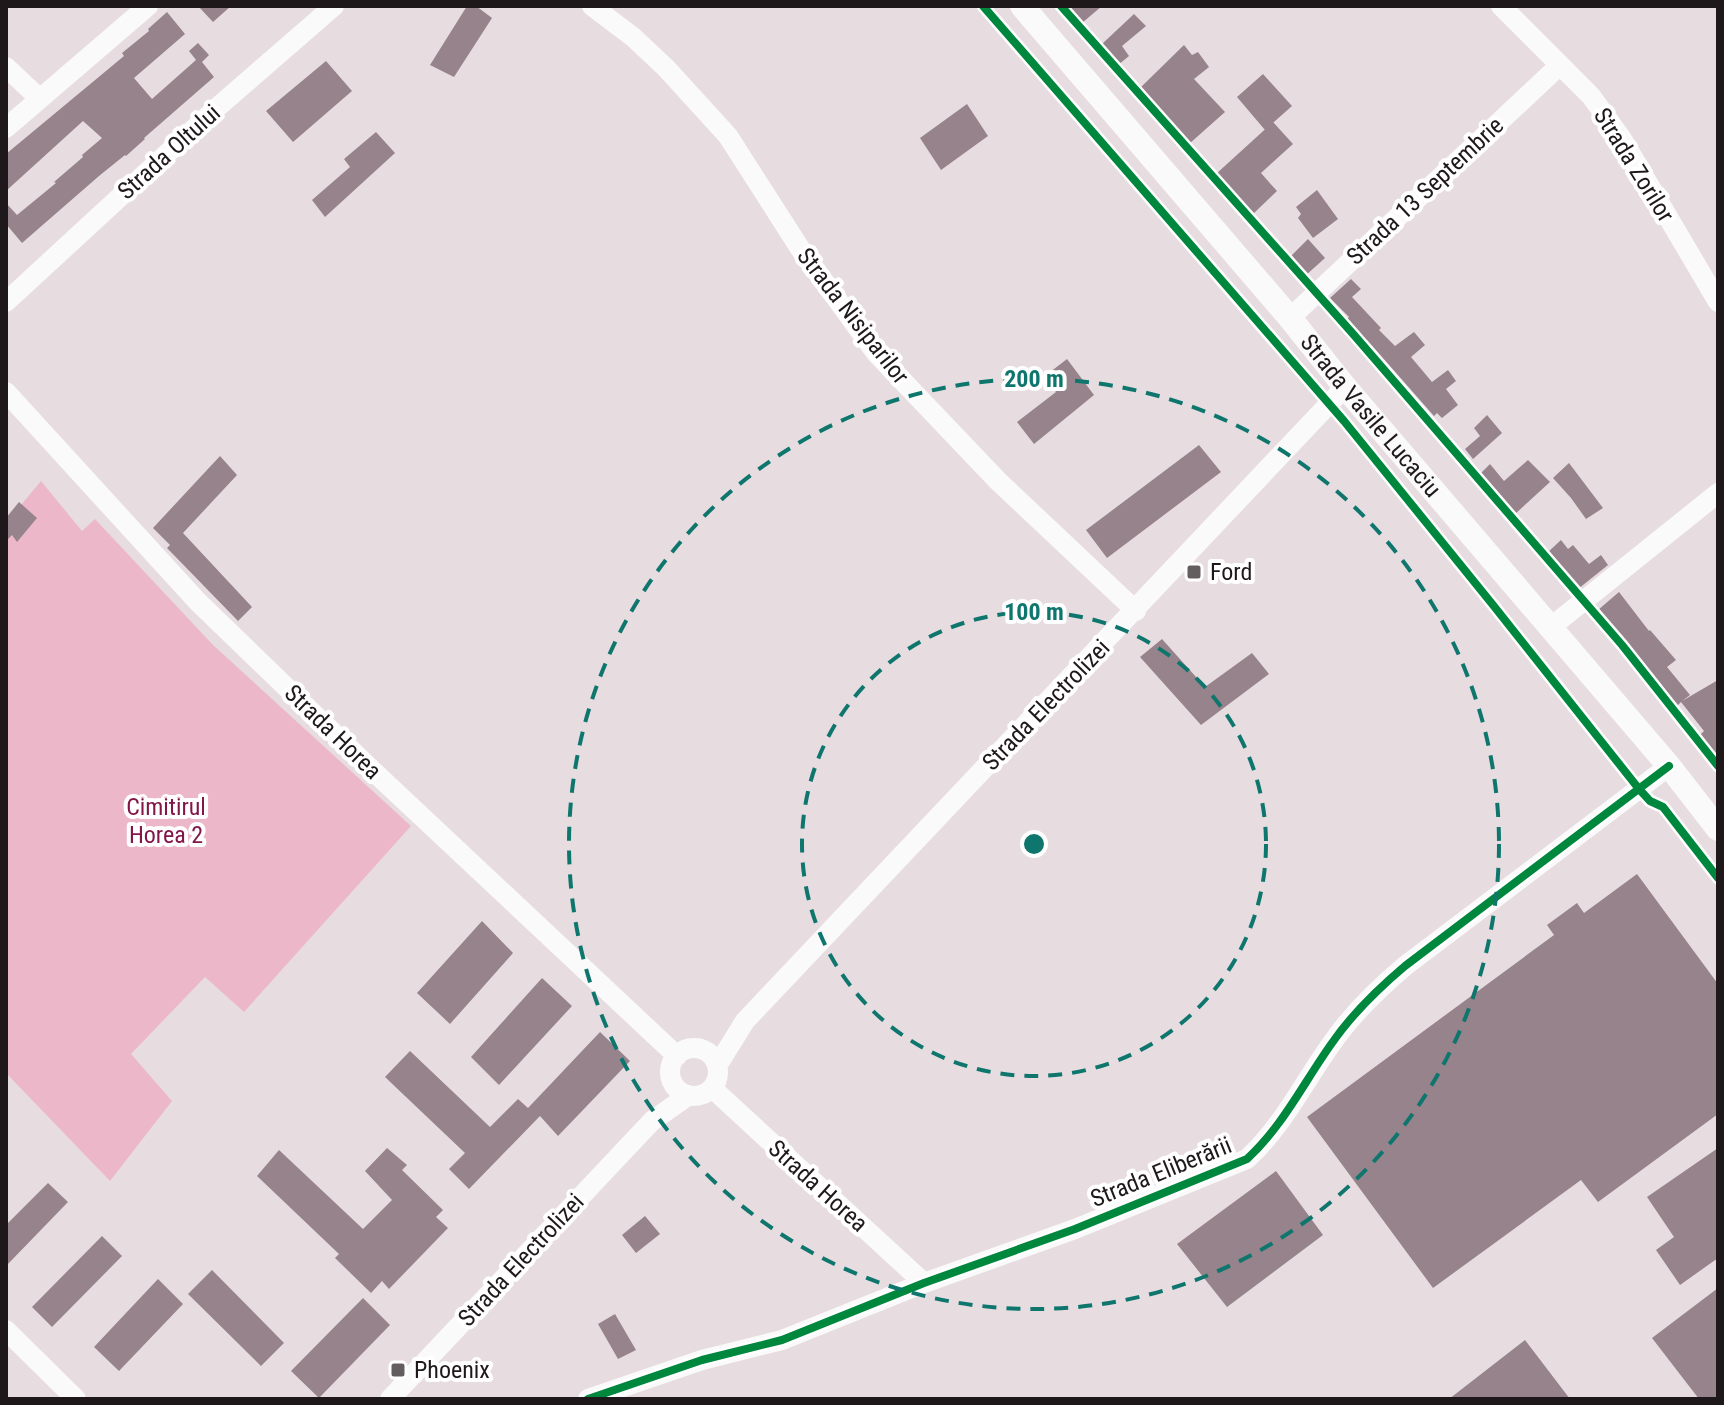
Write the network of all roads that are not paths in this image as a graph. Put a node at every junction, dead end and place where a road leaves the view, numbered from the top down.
1 (148, 6) edge
2 (334, 6) edge
3 (592, 6) edge
4 (1022, 6) edge
5 (1501, 6) edge
6 (1560, 65) junction
7 (6, 67) edge
8 (40, 99) junction
9 (6, 128) edge
10 (6, 302) edge
11 (1718, 302) edge
12 (1290, 318) junction
13 (1345, 387) junction
14 (6, 392) edge
15 (1718, 493) edge
16 (1136, 611) junction
17 (1551, 627) junction
18 (1669, 766) junction
19 (1718, 829) edge
20 (745, 1021) junction
21 (701, 1050) junction
22 (677, 1056) junction
23 (717, 1066) junction
24 (672, 1080) junction
25 (712, 1088) junction
26 (689, 1095) junction
27 (652, 1121) junction
28 (924, 1283) junction
29 (6, 1330) edge
30 (76, 1399) edge
31 (390, 1399) edge
32 (588, 1399) edge

1 - 8 street
2 - 10 street, Strada Oltului
3 - 16 street, Strada Nisiparilor
4 - 12 main road, Strada Vasile Lucaciu
5 - 6 street, Strada Zorilor
6 - 11 street, Strada Zorilor
6 - 12 street, Strada 13 Septembrie
7 - 8 street
8 - 9 street
12 - 13 main road, Strada Vasile Lucaciu
13 - 16 street, Strada Electrolizei
13 - 17 main road, Strada Vasile Lucaciu
14 - 22 street, Strada Horea
15 - 17 street
16 - 20 street, Strada Electrolizei
17 - 18 main road, Strada Vasile Lucaciu
18 - 19 main road, Strada Vasile Lucaciu
18 - 28 street, Strada Eliberării
20 - 21 street, Strada Electrolizei
20 - 23 street, Strada Electrolizei
21 - 22 street
21 - 23 street
22 - 24 street
23 - 25 street
24 - 26 street
24 - 27 street, Strada Electrolizei
25 - 26 street
25 - 28 street, Strada Horea
26 - 27 street, Strada Electrolizei
27 - 31 street, Strada Electrolizei
28 - 32 street, Strada Eliberării
29 - 30 street

